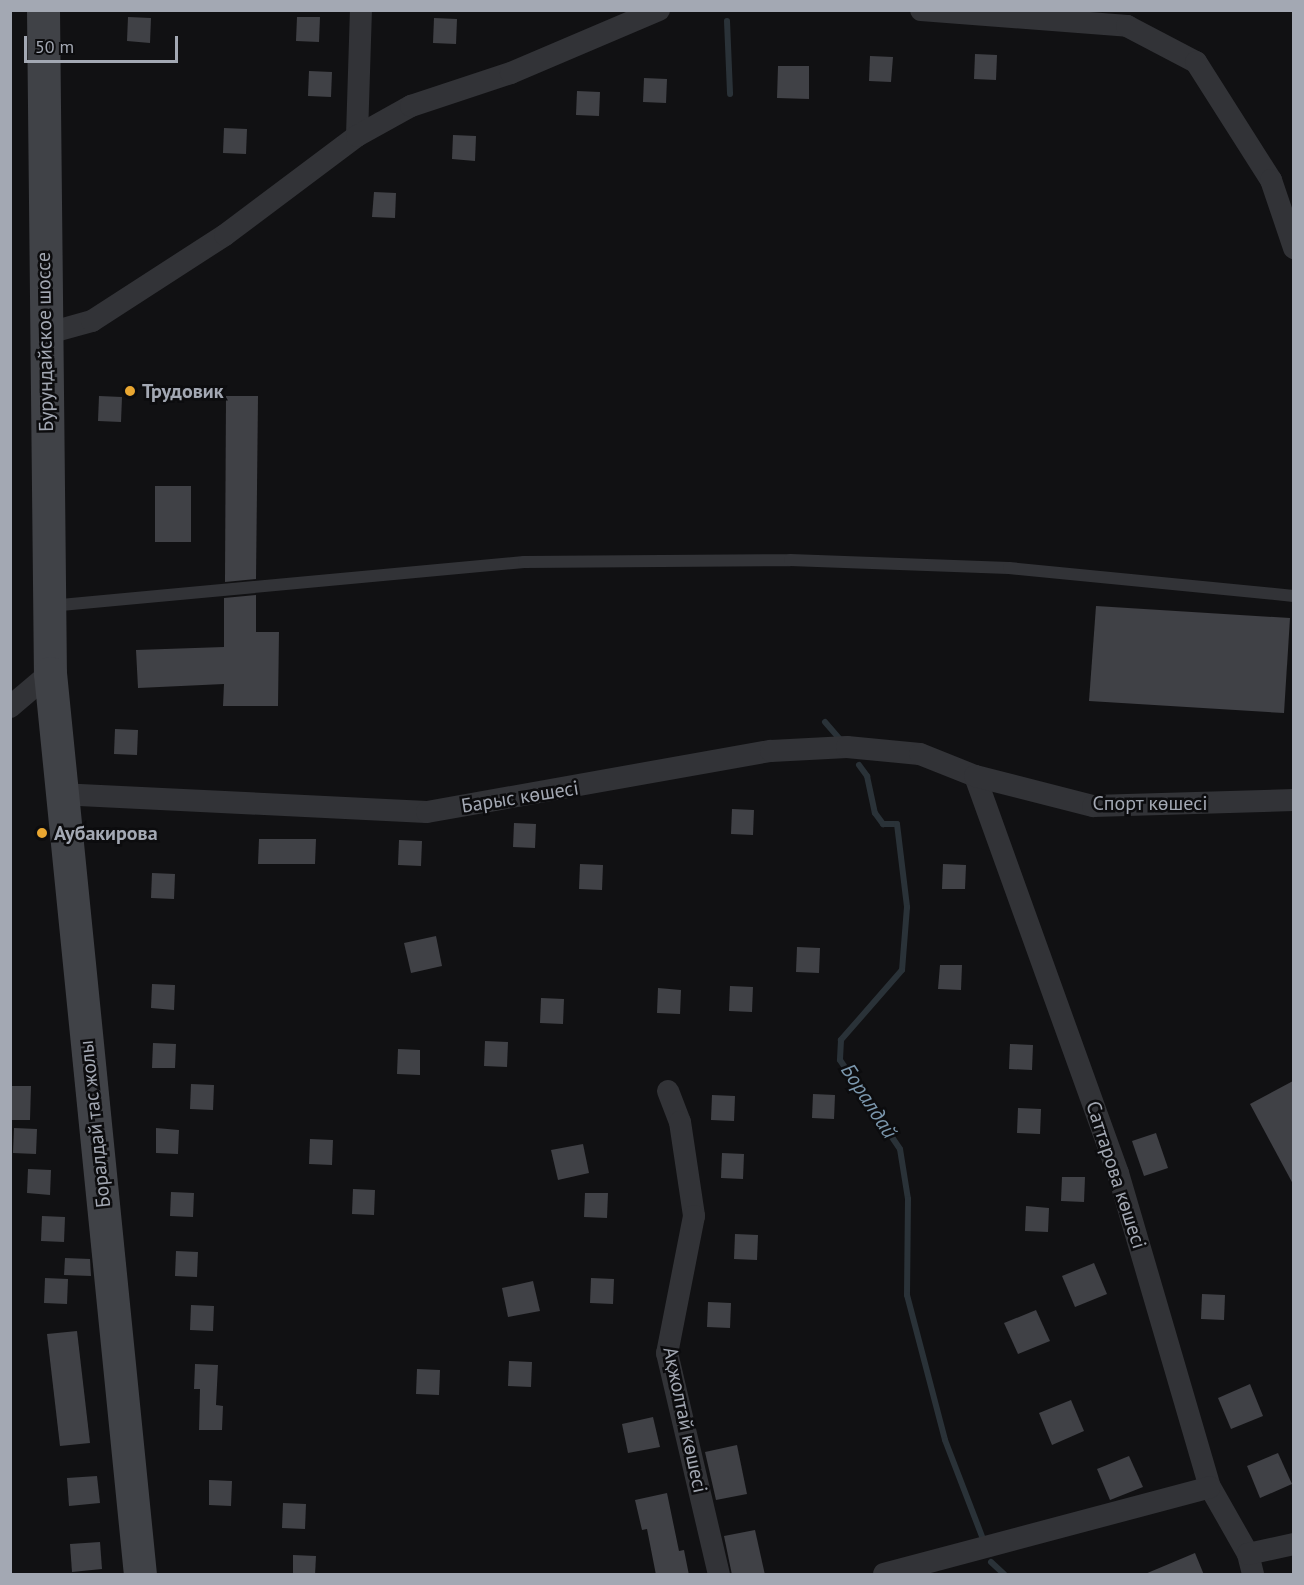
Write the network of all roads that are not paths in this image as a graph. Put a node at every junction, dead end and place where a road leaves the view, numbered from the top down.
1 (43, 10) edge
2 (361, 10) edge
3 (659, 10) edge
4 (921, 10) edge
5 (979, 11) edge
6 (357, 136) junction
7 (1293, 248) edge
8 (45, 334) junction
9 (1293, 596) edge
10 (49, 606) junction
11 (50, 673) junction
12 (10, 707) edge
13 (975, 776) junction
14 (59, 794) junction
15 (1293, 800) edge
16 (668, 1091) dead end
17 (1210, 1487) junction
18 (1293, 1544) edge
19 (1250, 1564) edge
20 (961, 1566) edge
21 (140, 1575) edge
22 (719, 1575) edge
23 (884, 1575) edge

1 - 8 main road, Бурундайское шоссе
2 - 6 street
3 - 6 street
4 - 5 street
5 - 7 street
6 - 8 street
8 - 10 main road, Бурундайское шоссе
9 - 10 lane
10 - 11 main road, Бурундайское шоссе
11 - 12 street
11 - 14 main road, Боралдай тас жолы
13 - 14 street, Барыс көшесі
13 - 15 street, Спорт көшесі
13 - 17 street, Саттарова көшесі
14 - 21 main road, Боралдай тас жолы
16 - 22 street, Ақжолтай көшесі
17 - 19 street, Саттарова көшесі
17 - 20 street
18 - 19 street
20 - 23 street

